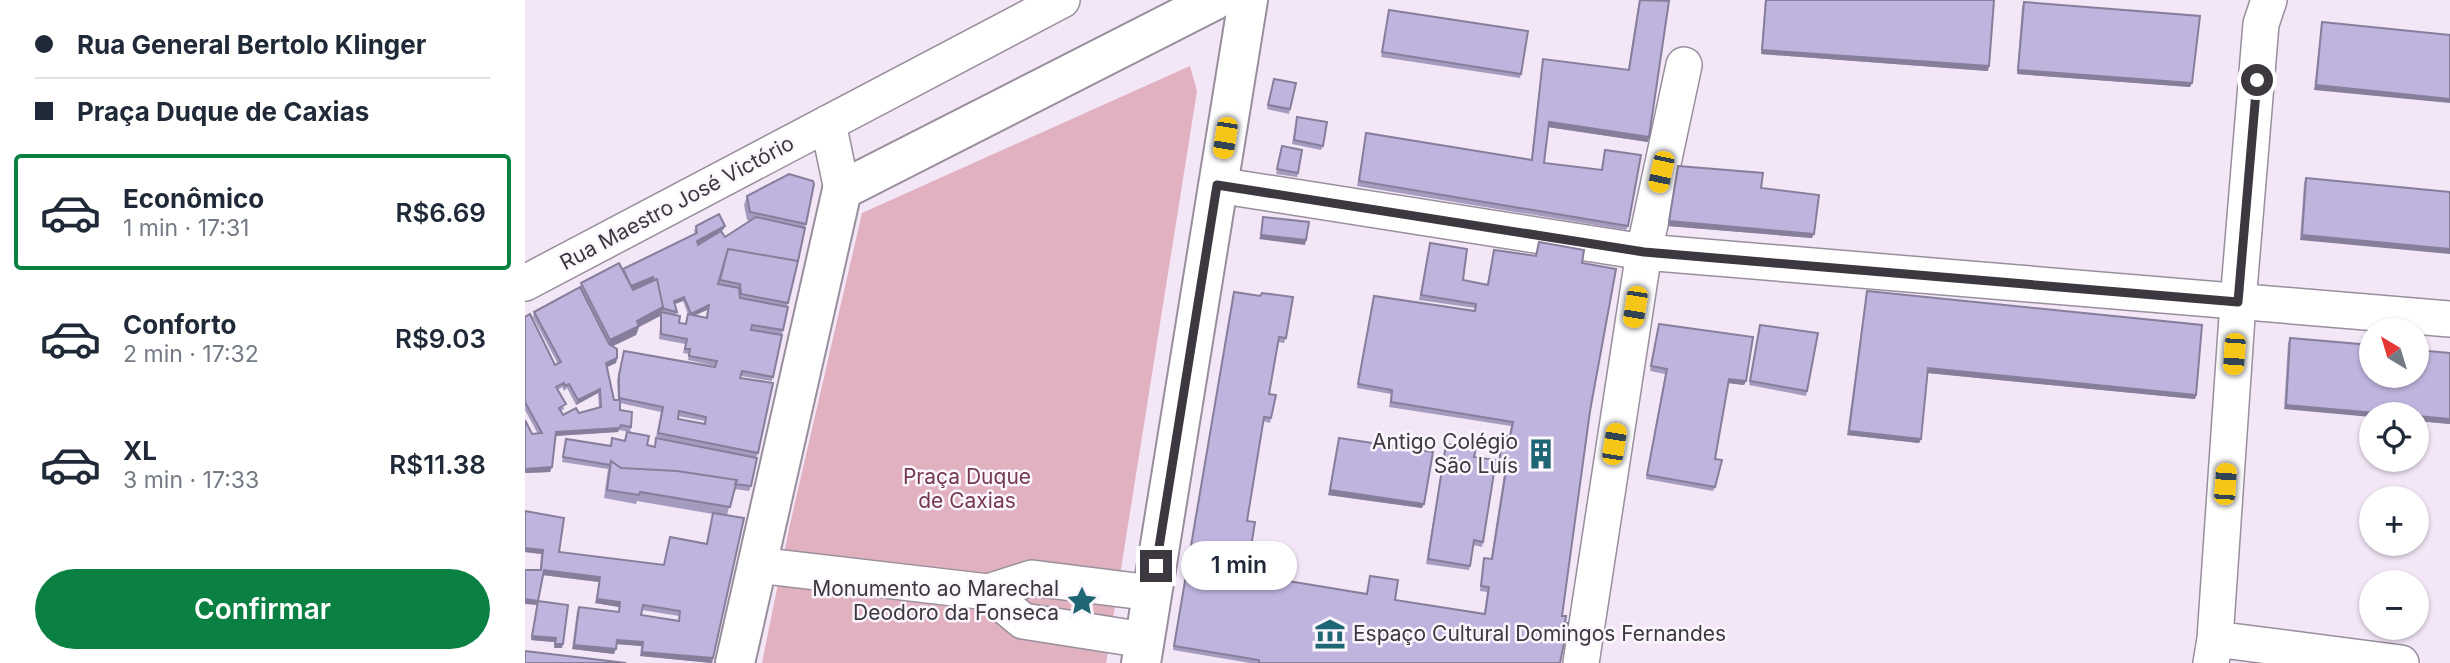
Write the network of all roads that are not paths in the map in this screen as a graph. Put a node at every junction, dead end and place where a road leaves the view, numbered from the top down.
1 (1062, 0) edge
2 (1215, 0) edge
3 (1248, 0) edge
4 (2269, 0) edge
5 (1684, 65) dead end
6 (828, 123) junction
7 (1217, 185) junction
8 (842, 190) junction
9 (1644, 252) junction
10 (525, 283) edge
11 (2238, 302) junction
12 (2450, 319) edge
13 (756, 565) junction
14 (988, 592) junction
15 (1152, 593) junction
16 (1136, 647) edge
17 (2213, 651) edge
18 (735, 663) edge
19 (1098, 663) edge
20 (1581, 663) edge
21 (2401, 663) edge

1 - 6 street
2 - 8 main road
3 - 7 main road
4 - 11 street
5 - 9 street
6 - 8 street
6 - 10 street, Rua Maestro José Victório
7 - 9 street
7 - 15 main road
8 - 13 main road
9 - 11 street
9 - 20 street
11 - 12 street
11 - 17 street
13 - 14 street
13 - 18 main road
14 - 15 street
14 - 16 street
15 - 16 main road
16 - 19 street
17 - 21 street

